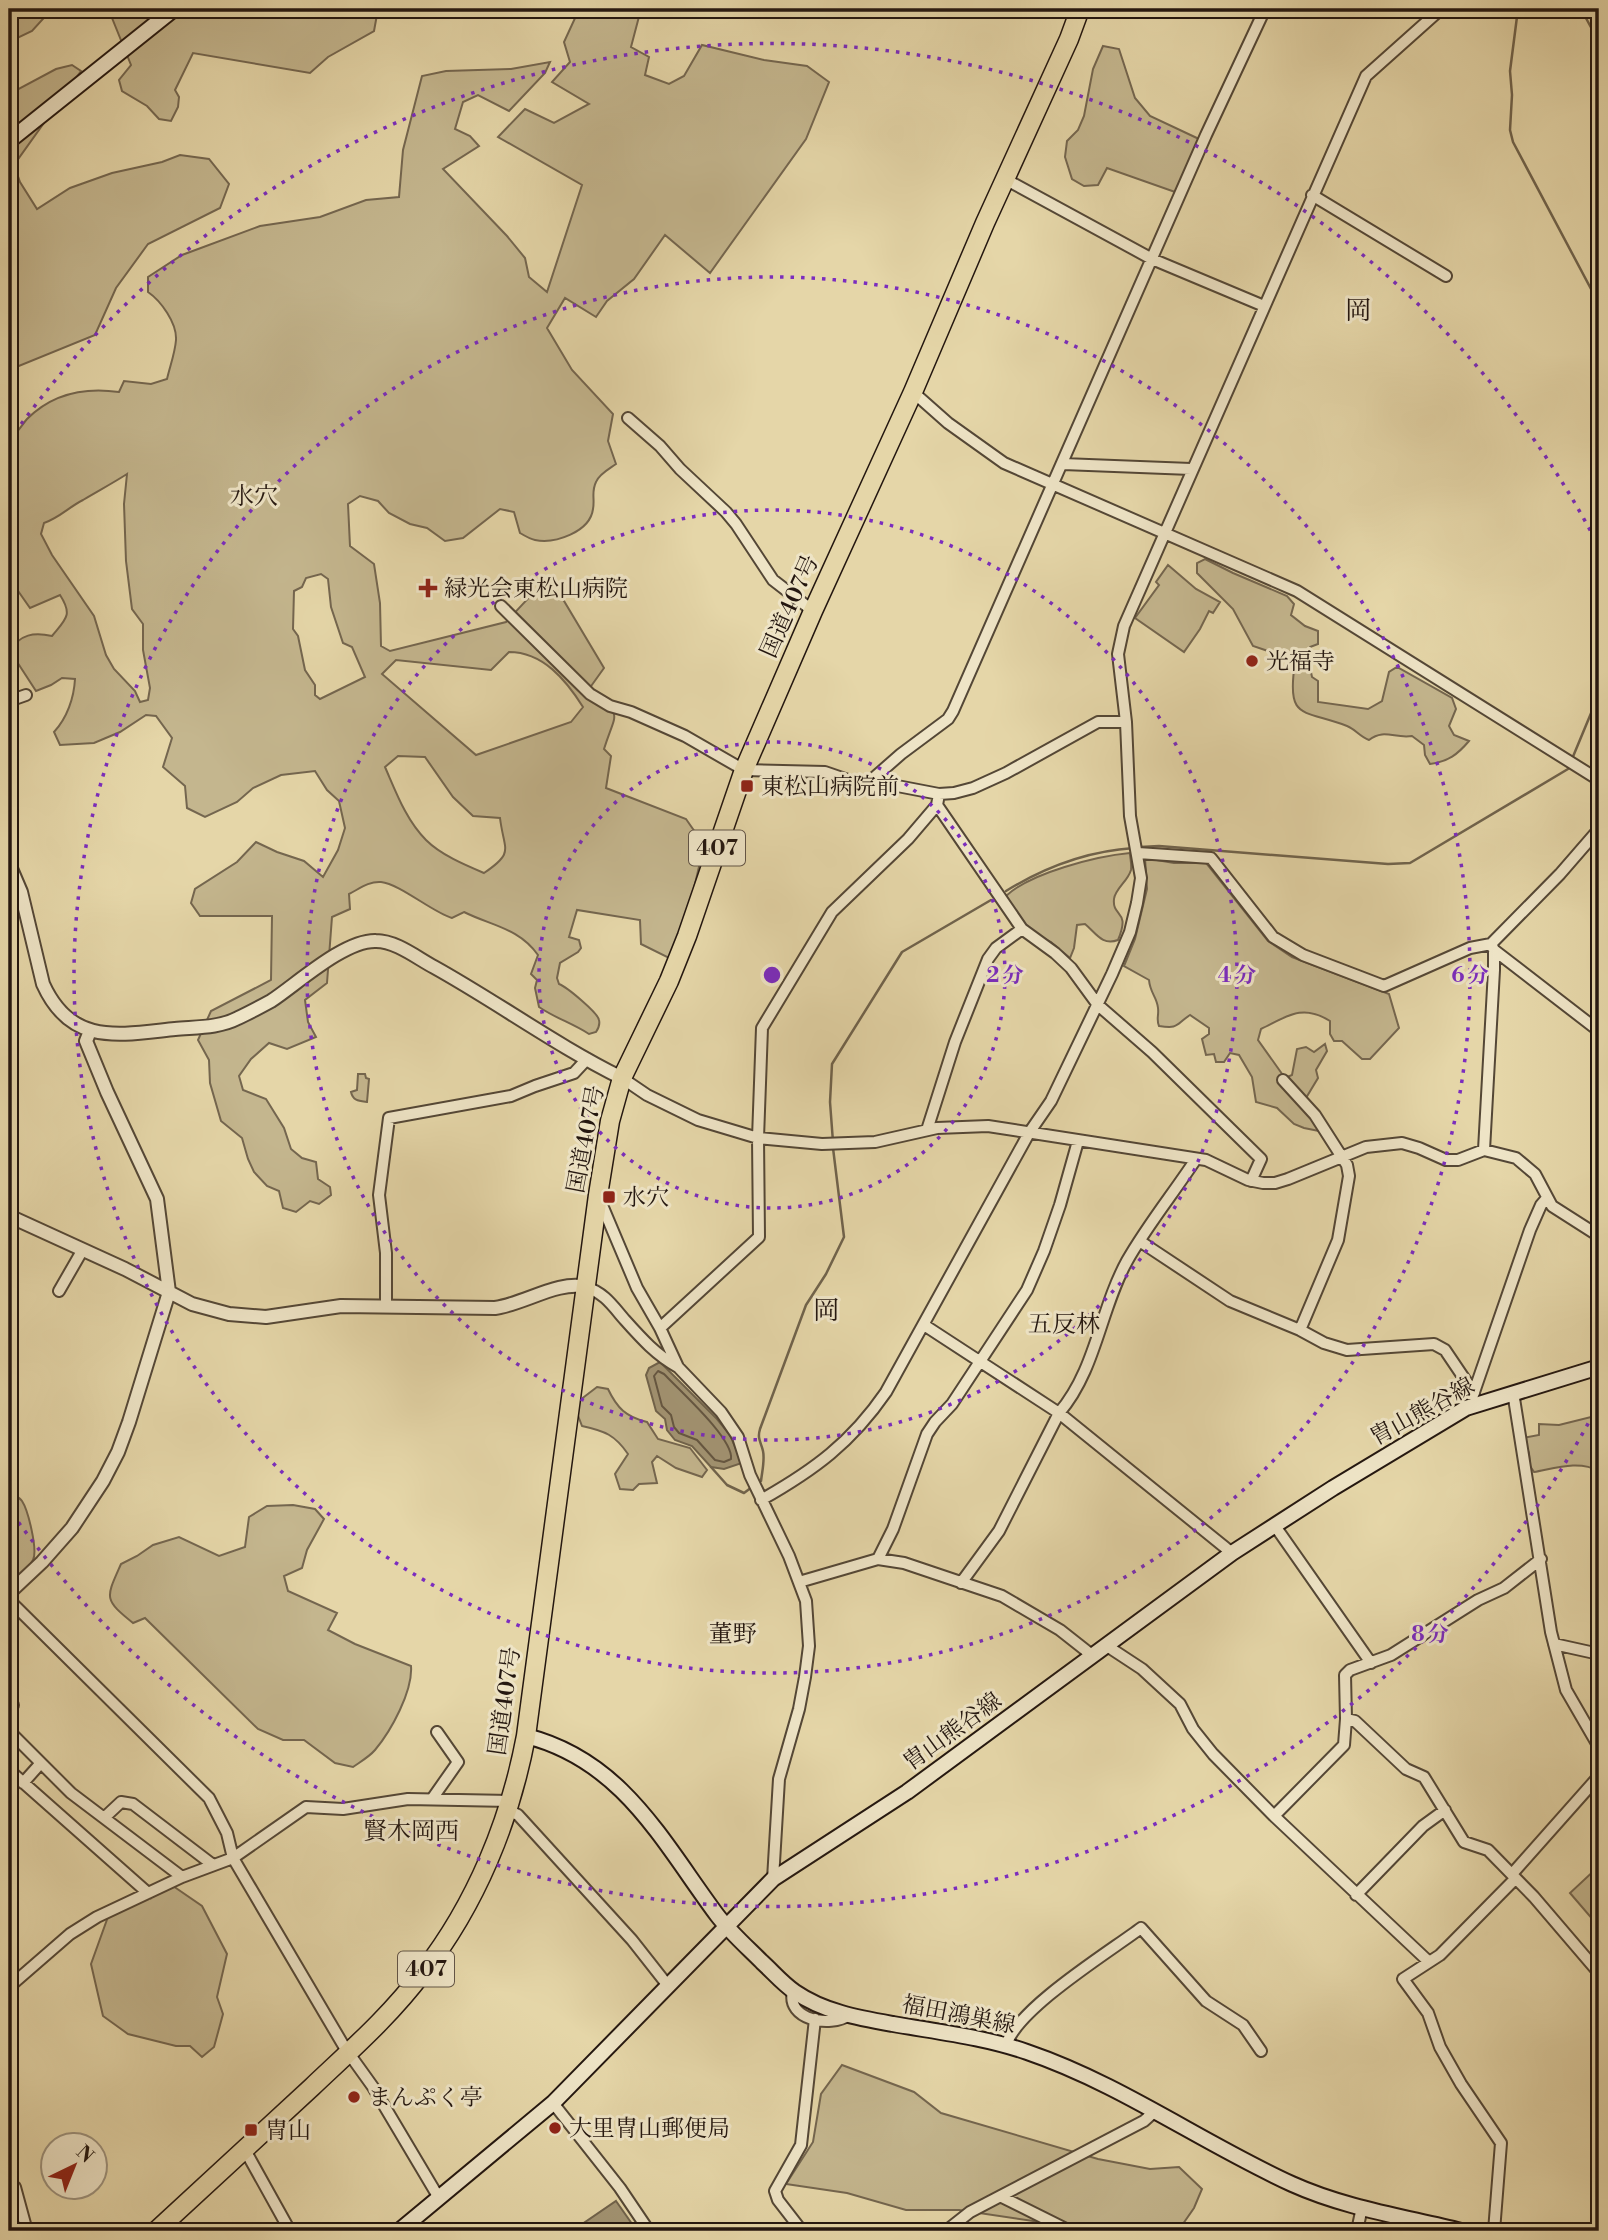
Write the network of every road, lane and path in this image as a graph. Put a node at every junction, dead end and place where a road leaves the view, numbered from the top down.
1 (174, 9) edge
2 (1080, 9) edge
3 (1265, 9) edge
4 (1441, 9) edge
5 (9, 141) edge
6 (1005, 180) junction
7 (1312, 195) junction
8 (1152, 258) junction
9 (1446, 276) dead end
10 (1264, 306) junction
11 (913, 392) junction
12 (628, 418) dead end
13 (1063, 464) junction
14 (1191, 469) junction
15 (1052, 485) junction
16 (1163, 533) junction
17 (500, 606) dead end
18 (813, 611) junction
19 (26, 695) dead end
20 (9, 701) edge
21 (1126, 722) junction
22 (744, 770) junction
23 (1599, 780) edge
24 (868, 783) junction
25 (938, 799) junction
26 (1599, 829) edge
27 (1138, 853) junction
28 (9, 864) edge
29 (1022, 929) junction
30 (1493, 947) junction
31 (1098, 1005) junction
32 (90, 1031) junction
33 (1599, 1031) edge
34 (586, 1059) junction
35 (622, 1078) junction
36 (1283, 1080) dead end
37 (927, 1130) junction
38 (1029, 1133) junction
39 (758, 1138) junction
40 (1078, 1142) junction
41 (1484, 1150) junction
42 (1341, 1156) junction
43 (1196, 1158) junction
44 (1251, 1181) junction
45 (598, 1195) junction
46 (1547, 1198) junction
47 (9, 1216) edge
48 (1598, 1230) edge
49 (1141, 1242) junction
50 (82, 1251) junction
51 (586, 1287) junction
52 (59, 1291) dead end
53 (169, 1292) junction
54 (386, 1307) junction
55 (924, 1325) junction
56 (660, 1328) junction
57 (1300, 1330) junction
58 (979, 1360) junction
59 (678, 1367) junction
60 (1599, 1367) edge
61 (1513, 1392) junction
62 (1474, 1393) junction
63 (1466, 1408) junction
64 (1059, 1413) junction
65 (761, 1500) junction
66 (1275, 1526) junction
67 (1233, 1553) junction
68 (878, 1559) junction
69 (1541, 1559) junction
70 (799, 1582) junction
71 (961, 1583) junction
72 (9, 1593) edge
73 (9, 1600) edge
74 (1554, 1644) junction
75 (1107, 1646) junction
76 (1599, 1654) edge
77 (1093, 1656) junction
78 (1371, 1663) junction
79 (1346, 1719) junction
80 (9, 1731) edge
81 (437, 1732) dead end
82 (526, 1736) junction
83 (1599, 1747) edge
84 (40, 1764) junction
85 (9, 1770) edge
86 (1599, 1776) edge
87 (23, 1783) junction
88 (432, 1798) junction
89 (509, 1806) junction
90 (1445, 1810) junction
91 (1274, 1816) junction
92 (104, 1817) junction
93 (233, 1858) junction
94 (213, 1865) junction
95 (182, 1877) junction
96 (1514, 1877) junction
97 (773, 1879) junction
98 (148, 1892) junction
99 (1356, 1895) junction
100 (727, 1927) junction
101 (1428, 1961) junction
102 (1599, 1973) edge
103 (9, 1987) edge
104 (669, 1987) junction
105 (793, 1991) junction
106 (849, 2015) junction
107 (815, 2020) junction
108 (1006, 2045) junction
109 (1261, 2051) dead end
110 (348, 2053) junction
111 (553, 2104) junction
112 (1155, 2111) junction
113 (245, 2150) junction
114 (15, 2187) dead end
115 (1002, 2197) junction
116 (439, 2198) junction
117 (1362, 2207) junction
118 (27, 2231) edge
119 (156, 2231) edge
120 (290, 2231) edge
121 (399, 2231) edge
122 (649, 2231) edge
123 (802, 2231) edge
124 (946, 2231) edge
125 (1070, 2231) edge
126 (1357, 2231) edge
127 (1461, 2231) edge
128 (1494, 2231) edge

1 - 5 main road
2 - 6 highway, 国道407号 / 407
3 - 8 street
4 - 7 street
6 - 8 street
6 - 11 highway, 国道407号 / 407
7 - 9 street
7 - 10 street
8 - 10 street
8 - 13 street
10 - 14 street
11 - 15 street
11 - 18 highway, 国道407号 / 407
12 - 18 street
13 - 14 street
13 - 15 street
14 - 16 street
15 - 16 street
15 - 24 street
16 - 21 street
16 - 23 street
17 - 22 street
18 - 22 highway, 国道407号 / 407
19 - 20 street
21 - 25 street
21 - 27 street
22 - 24 street
22 - 35 highway, 国道407号 / 407
24 - 25 street
25 - 29 street
25 - 39 street
26 - 30 street
27 - 30 street
27 - 31 street
28 - 32 street
29 - 31 street
29 - 37 street
30 - 33 street
30 - 41 street
31 - 38 street
31 - 44 street
32 - 34 street
32 - 53 street
34 - 35 street
34 - 54 street
35 - 39 street
35 - 45 highway, 国道407号 / 407
36 - 42 street
37 - 38 street
37 - 39 street
38 - 40 street
38 - 55 street
39 - 56 street
40 - 43 street
40 - 58 street
41 - 42 street
41 - 46 street
42 - 44 street
42 - 57 street
43 - 44 street
43 - 49 street
45 - 51 highway, 国道407号 / 407
45 - 56 street
46 - 48 street
46 - 62 street
47 - 50 street
49 - 57 street
49 - 64 street
50 - 52 street
50 - 53 street
51 - 54 street
51 - 59 street
51 - 82 highway, 国道407号 / 407
53 - 54 street
53 - 72 street
55 - 58 street
55 - 65 street
56 - 59 street
57 - 62 street
58 - 64 street
58 - 68 street
59 - 65 street
60 - 61 main road, 胄山熊谷線
61 - 63 main road, 胄山熊谷線
61 - 69 street
62 - 63 street
63 - 66 main road, 胄山熊谷線
64 - 67 street
64 - 71 street
65 - 70 street
66 - 67 main road, 胄山熊谷線
66 - 78 street
67 - 75 main road, 胄山熊谷線
68 - 70 street
68 - 71 street
69 - 74 street
69 - 78 street
70 - 97 street
71 - 77 street
73 - 93 street
74 - 76 street
74 - 83 street
75 - 77 main road, 胄山熊谷線
75 - 91 street
77 - 97 main road, 胄山熊谷線
78 - 79 street
79 - 90 street
79 - 91 street
80 - 84 street
81 - 88 street
82 - 89 highway, 国道407号 / 407
82 - 100 main road, 福田鴻巣線
84 - 87 street
84 - 92 street
85 - 87 street
86 - 96 street
87 - 98 street
88 - 89 street
88 - 93 street
89 - 104 street
89 - 110 highway, 国道407号 / 407
90 - 96 street
90 - 99 street
91 - 99 street
92 - 94 street
92 - 95 street
93 - 94 street
93 - 110 street
94 - 95 street
95 - 98 street
96 - 101 street
96 - 102 street
97 - 100 main road, 胄山熊谷線
98 - 103 street
99 - 101 street
100 - 104 main road, 胄山熊谷線
100 - 105 main road, 福田鴻巣線
101 - 128 street
104 - 111 main road, 胄山熊谷線
105 - 106 main road, 福田鴻巣線
105 - 107 street
106 - 107 street
106 - 108 main road, 福田鴻巣線
107 - 123 street
108 - 109 street
108 - 112 main road, 福田鴻巣線
110 - 113 highway, 国道407号 / 407
110 - 116 street
111 - 116 main road, 胄山熊谷線
111 - 122 street
112 - 115 street
112 - 117 main road, 福田鴻巣線
113 - 119 highway, 国道407号 / 407
113 - 120 street
114 - 118 street
115 - 124 street
115 - 125 street
116 - 121 main road, 胄山熊谷線
117 - 126 street
117 - 127 main road, 福田鴻巣線

